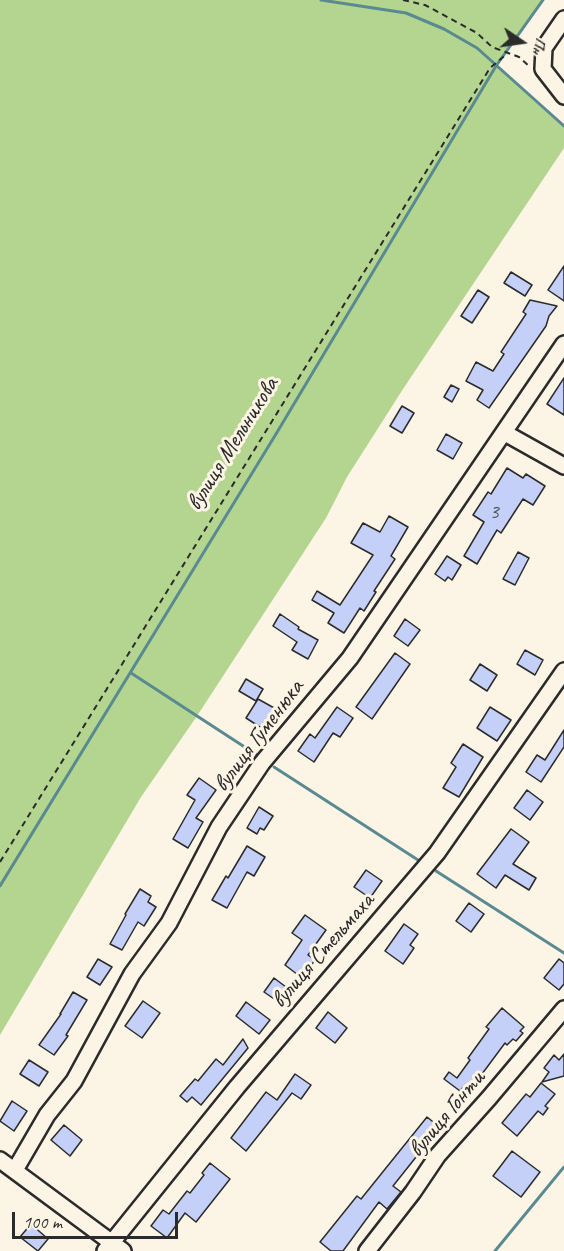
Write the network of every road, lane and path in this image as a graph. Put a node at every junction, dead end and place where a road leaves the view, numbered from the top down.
1 (403, 0) edge
2 (564, 19) edge
3 (564, 96) edge
4 (564, 344) edge
5 (505, 433) junction
6 (564, 466) edge
7 (564, 671) edge
8 (0, 862) edge
9 (564, 1009) edge
10 (0, 1160) edge
11 (15, 1170) junction
12 (113, 1248) edge
13 (367, 1251) edge

1 - 8 path, вулиця Мельникова
2 - 3 street
4 - 5 street, вулиця Гуменюка
5 - 6 street
5 - 11 street, вулиця Гуменюка
7 - 12 street, вулиця Стельмаха
9 - 13 street, вулиця Гонти
10 - 11 street
11 - 12 street

